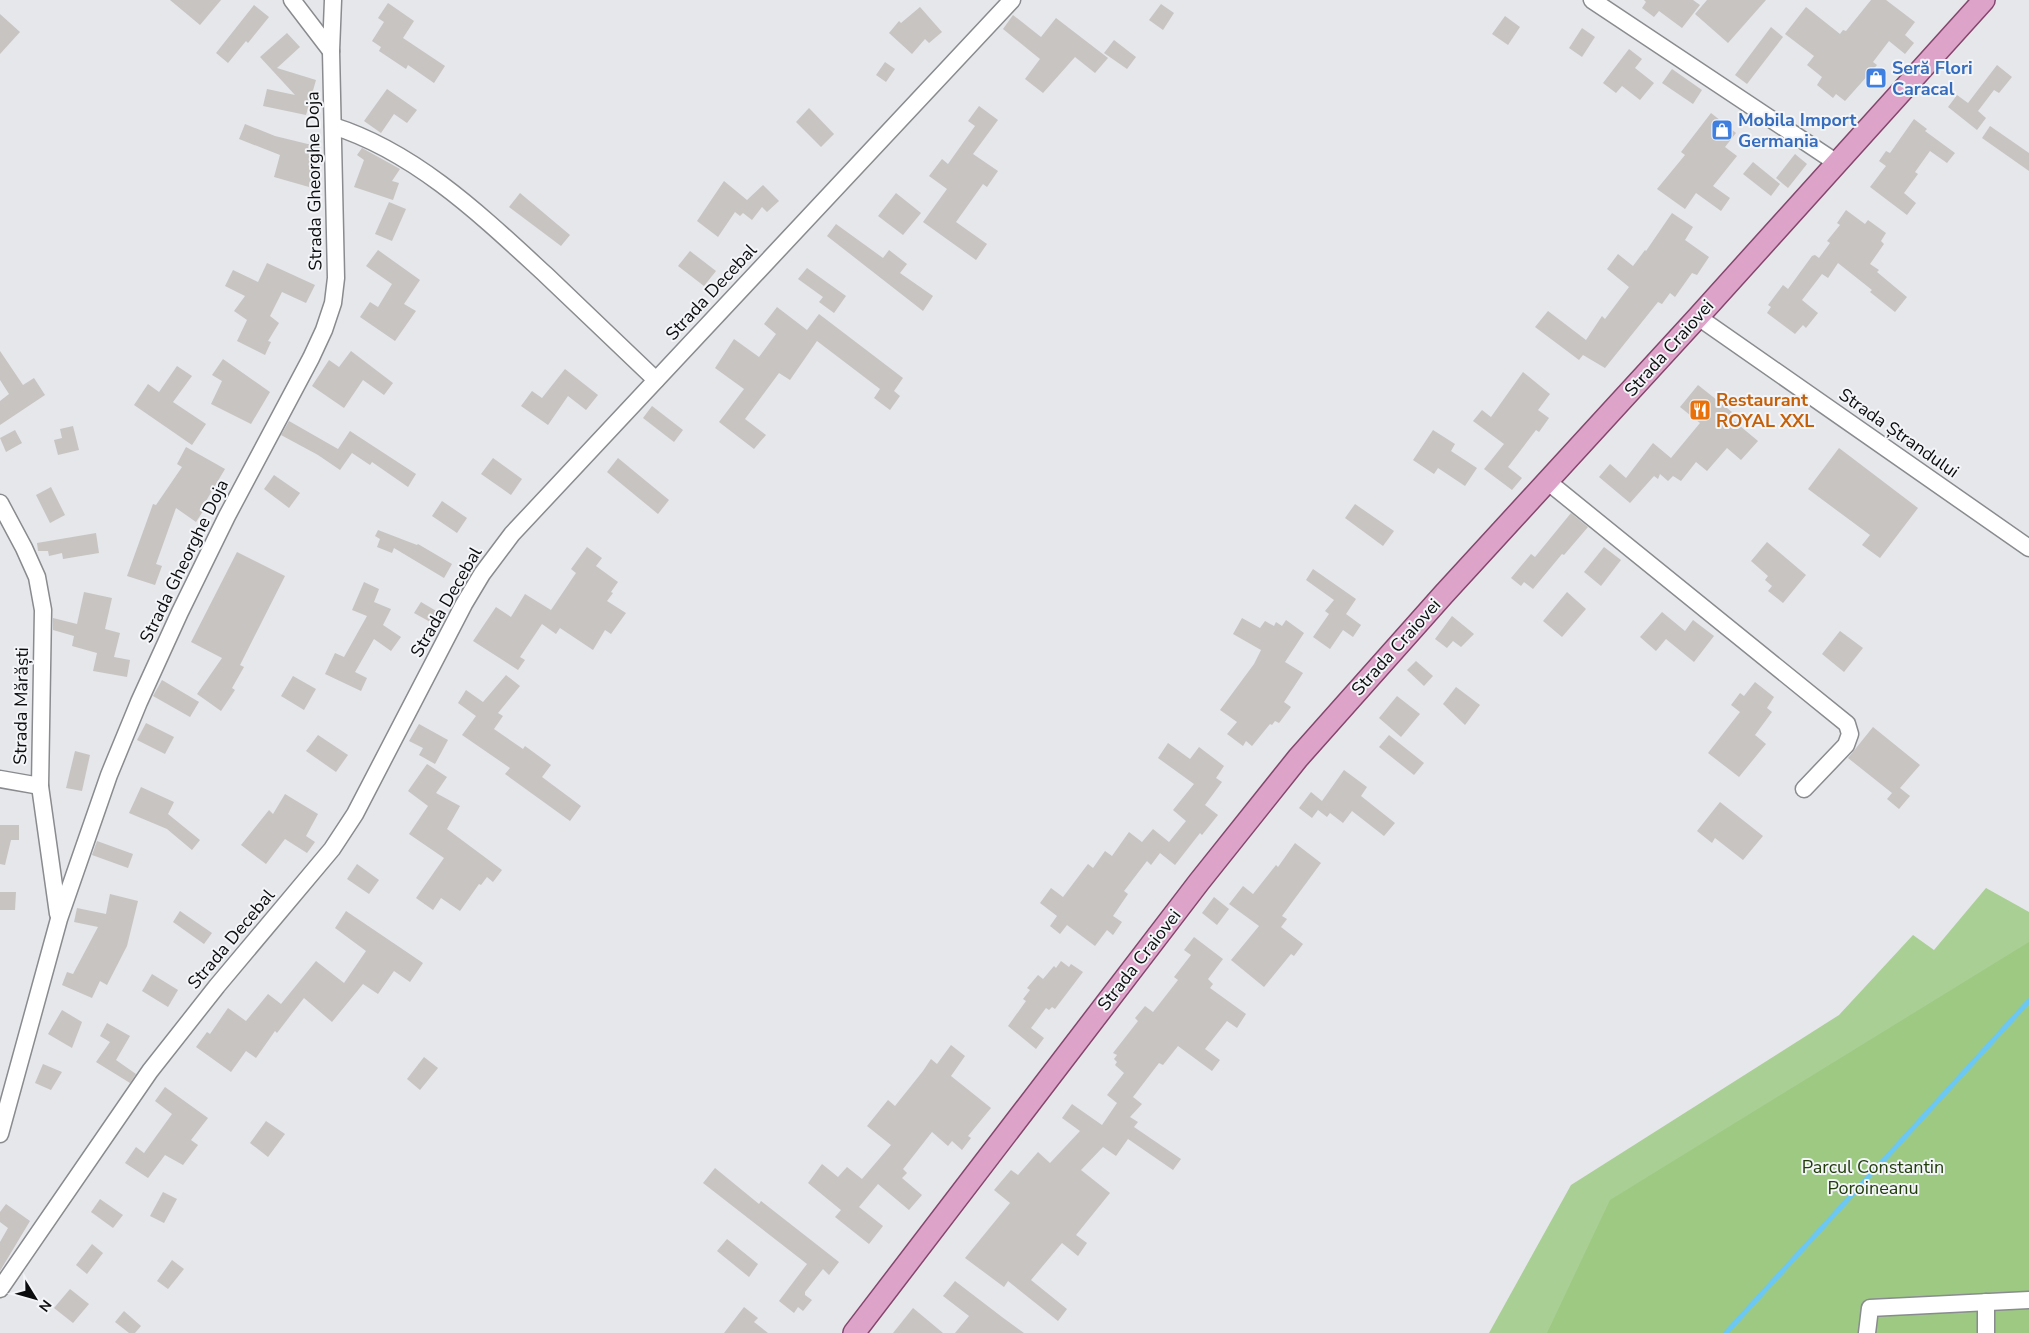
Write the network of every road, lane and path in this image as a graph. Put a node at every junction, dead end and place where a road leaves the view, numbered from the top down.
1 (292, 0) edge
2 (332, 0) edge
3 (1012, 0) edge
4 (1592, 0) edge
5 (1984, 0) edge
6 (331, 51) junction
7 (333, 126) junction
8 (1837, 163) junction
9 (1698, 317) junction
10 (656, 380) junction
11 (1547, 481) junction
12 (0, 503) edge
13 (2029, 548) edge
14 (0, 779) edge
15 (40, 786) junction
16 (1804, 789) dead end
17 (59, 919) junction
18 (0, 1134) edge
19 (0, 1289) edge
20 (2029, 1300) edge
21 (1986, 1302) junction
22 (854, 1333) edge
23 (1867, 1333) edge
24 (1986, 1333) edge

1 - 6 street
2 - 6 street, Strada Gheorghe Doja
3 - 10 street, Strada Decebal
4 - 8 street
5 - 8 main road, Strada Craiovei
6 - 7 street, Strada Gheorghe Doja
7 - 10 street
7 - 17 street, Strada Gheorghe Doja
8 - 9 main road, Strada Craiovei
9 - 11 main road, Strada Craiovei
9 - 13 street, Strada Ștrandului
10 - 19 street, Strada Decebal
11 - 16 street
11 - 22 main road, Strada Craiovei
12 - 15 street, Strada Mărăști
14 - 15 street
15 - 17 street, Strada Mărăști
17 - 18 street, Strada Gheorghe Doja
20 - 21 street
21 - 23 street
21 - 24 street

